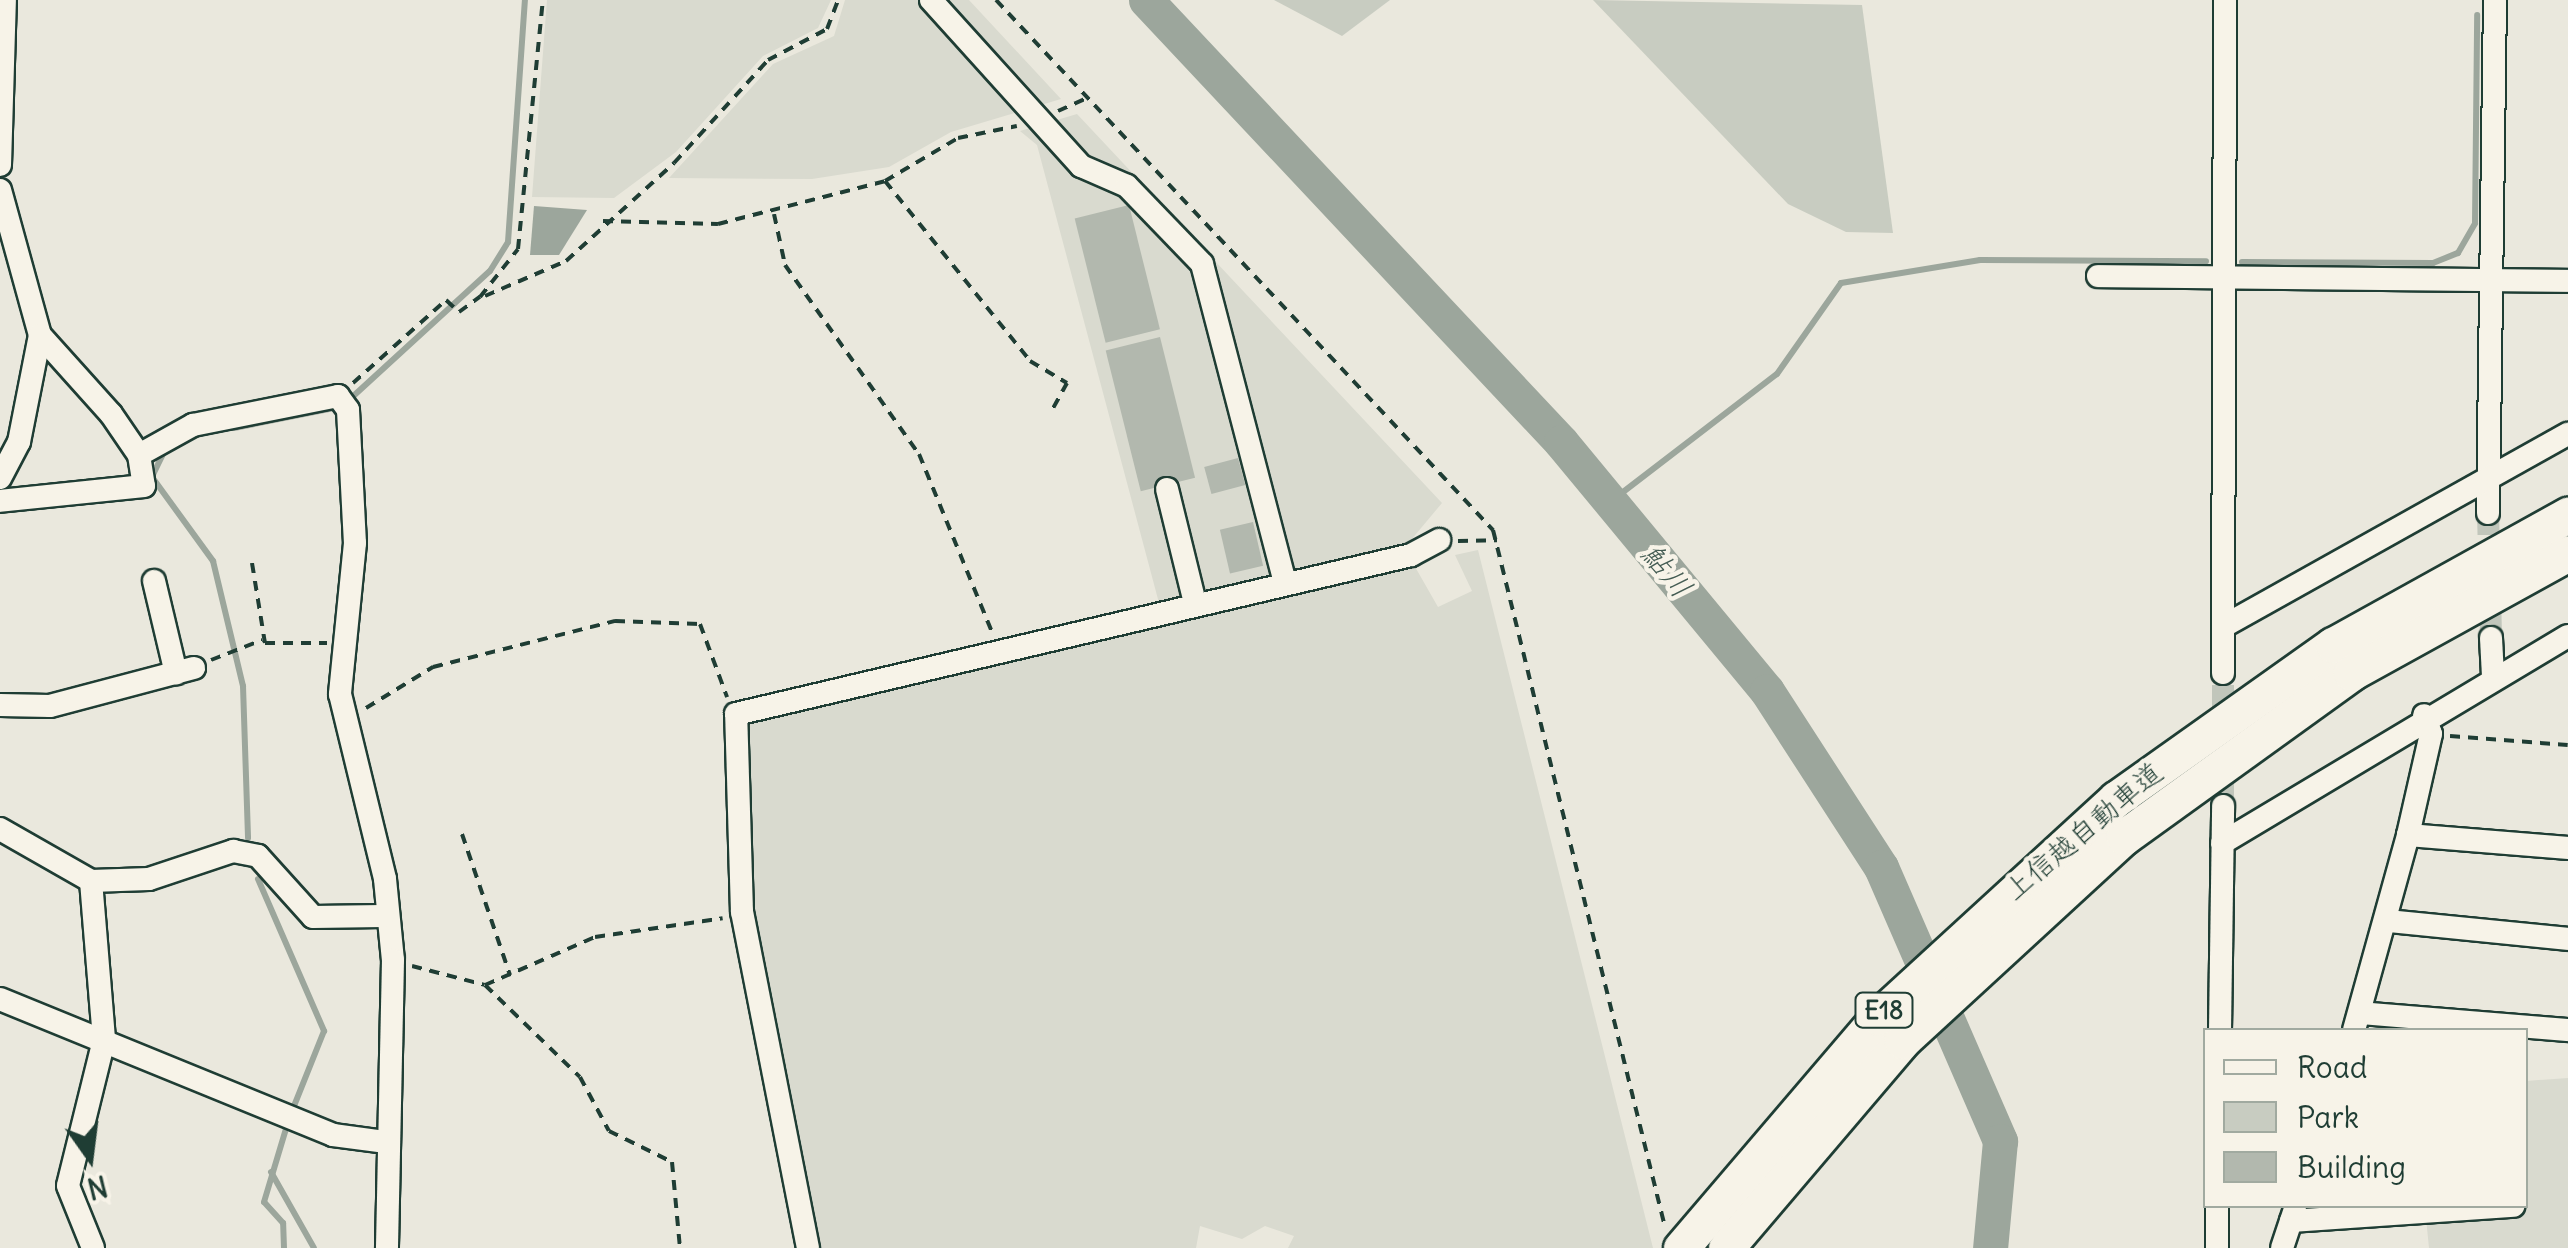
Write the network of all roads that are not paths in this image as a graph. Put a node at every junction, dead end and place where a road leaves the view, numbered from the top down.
1 (5, 0) edge
2 (931, 0) edge
3 (2225, 0) edge
4 (2495, 0) edge
5 (0, 165) edge
6 (0, 190) edge
7 (0, 264) edge
8 (24, 276) junction
9 (2098, 276) dead end
10 (2224, 276) junction
11 (2491, 280) junction
12 (2568, 280) edge
13 (40, 335) junction
14 (2568, 434) edge
15 (139, 454) junction
16 (2488, 476) junction
17 (0, 478) edge
18 (1167, 489) dead end
19 (0, 501) edge
20 (2488, 513) tunnel mouth
21 (2568, 515) edge
22 (1438, 540) road end
23 (2568, 553) edge
24 (154, 581) dead end
25 (1285, 582) junction
26 (1194, 602) junction
27 (2224, 626) junction
28 (2568, 636) edge
29 (2491, 638) tunnel mouth
30 (2223, 673) tunnel mouth
31 (2493, 676) junction
32 (0, 706) edge
33 (2427, 725) junction
34 (2223, 806) tunnel mouth
35 (0, 829) edge
36 (2408, 836) junction
37 (2222, 843) junction
38 (2568, 848) edge
39 (92, 880) junction
40 (383, 916) junction
41 (2388, 920) junction
42 (2568, 939) edge
43 (0, 1000) edge
44 (2357, 1022) edge
45 (2220, 1028) edge
46 (2500, 1028) edge
47 (2528, 1029) edge
48 (2568, 1030) edge
49 (104, 1040) junction
50 (386, 1142) junction
51 (2217, 1208) edge
52 (2450, 1208) edge
53 (2294, 1213) edge
54 (1674, 1241) edge
55 (92, 1248) edge
56 (386, 1248) edge
57 (808, 1248) edge
58 (1726, 1248) edge
59 (2217, 1248) edge
60 (2282, 1248) edge

1 - 5 street
2 - 25 street
3 - 10 street
4 - 11 street
6 - 8 street
7 - 8 street
8 - 13 street
9 - 10 street
10 - 11 street
10 - 27 street
11 - 12 street
11 - 16 street
13 - 15 street
13 - 17 street
14 - 16 street
15 - 19 street
15 - 40 street
16 - 20 street
16 - 27 street
18 - 26 street
21 - 54 highway, 上信越自動車道 / E18
22 - 25 street
23 - 58 highway, 上信越自動車道 / E18
24 - 32 street
25 - 26 street
26 - 57 street
27 - 30 street
28 - 31 street
29 - 31 street
31 - 33 street
33 - 36 street
33 - 37 street
34 - 37 street
35 - 39 street
36 - 38 street
36 - 41 street
37 - 45 street
39 - 40 street
39 - 49 street
40 - 50 street
41 - 42 street
41 - 44 street
43 - 49 street
44 - 46 street
47 - 48 street
49 - 50 street
49 - 55 street
50 - 56 street
51 - 59 street
52 - 53 street
53 - 60 street

